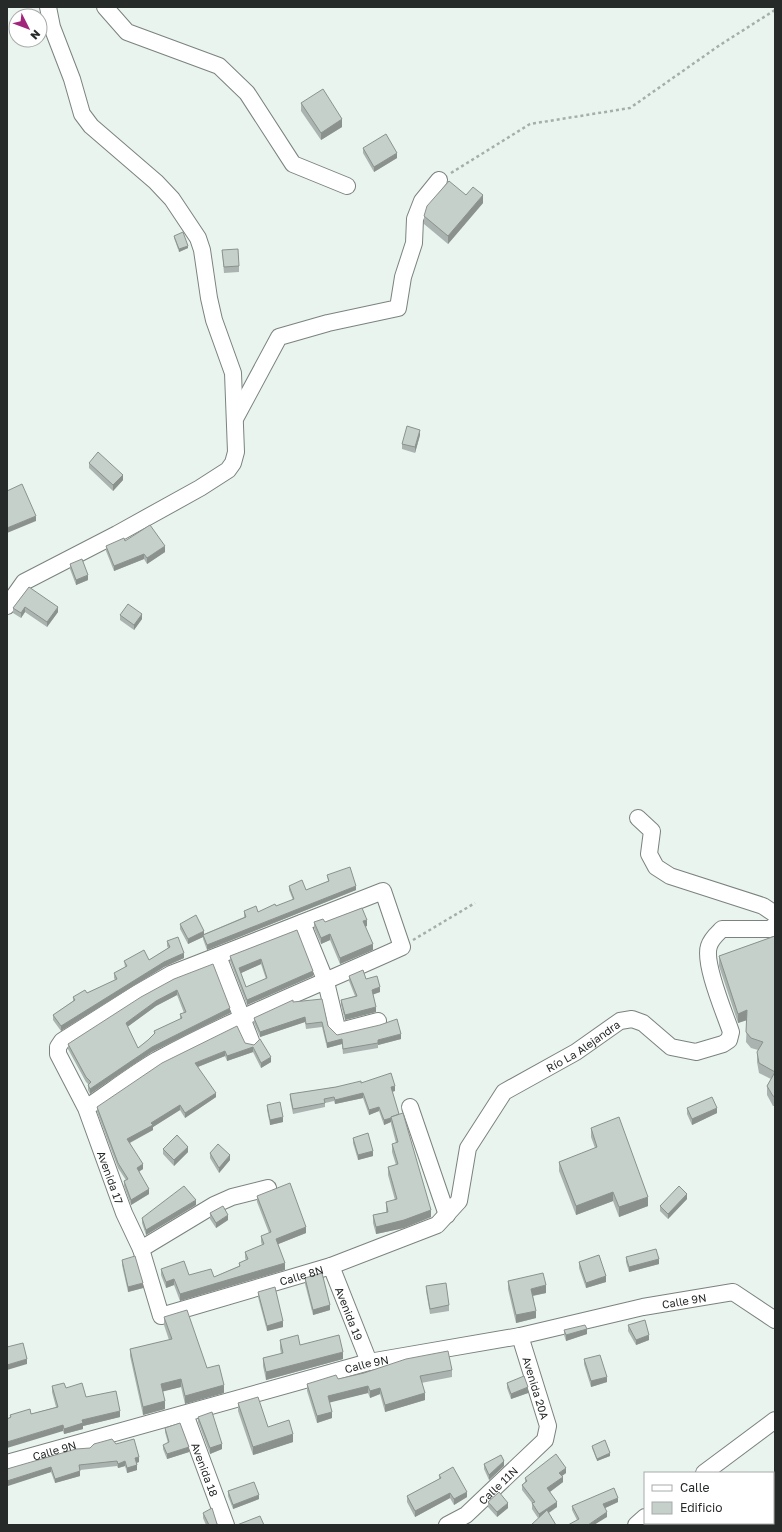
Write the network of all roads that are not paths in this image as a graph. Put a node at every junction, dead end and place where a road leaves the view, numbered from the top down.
1 (48, 7) edge
2 (105, 7) edge
3 (439, 180) road end
4 (347, 186) dead end
5 (235, 418) junction
6 (7, 606) edge
7 (638, 818) dead end
8 (775, 914) edge
9 (302, 923) junction
10 (775, 925) edge
11 (218, 956) junction
12 (326, 982) junction
13 (241, 1017) junction
14 (378, 1021) dead end
15 (251, 1041) dead end
16 (410, 1107) dead end
17 (86, 1108) junction
18 (268, 1188) dead end
19 (442, 1220) junction
20 (141, 1249) junction
21 (331, 1266) junction
22 (161, 1316) joint
23 (775, 1320) edge
24 (520, 1336) junction
25 (369, 1362) junction
26 (185, 1414) junction
27 (775, 1420) edge
28 (545, 1440) joint
29 (7, 1463) edge
30 (705, 1472) edge
31 (644, 1519) edge
32 (226, 1525) edge
33 (447, 1525) edge
34 (636, 1525) edge

1 - 5 street
2 - 4 street
3 - 5 street
5 - 6 street
7 - 8 street
9 - 11 street
9 - 12 street
9 - 12 street
10 - 19 street, Río La Alejandra
11 - 13 street
11 - 17 street, Avenida 17
12 - 13 street
12 - 14 street
13 - 15 street
13 - 17 street
16 - 19 street
17 - 20 street, Avenida 17
18 - 20 street
19 - 21 street, Calle 8N
20 - 22 street, Avenida 17
21 - 22 street, Calle 8N
21 - 25 street, Avenida 19
23 - 24 street, Calle 9N
24 - 25 street, Calle 9N
24 - 28 street, Avenida 20A
25 - 26 street, Calle 9N
26 - 29 street, Calle 9N
26 - 32 street, Avenida 18
27 - 30 street
28 - 33 street, Calle 11N
31 - 34 street

